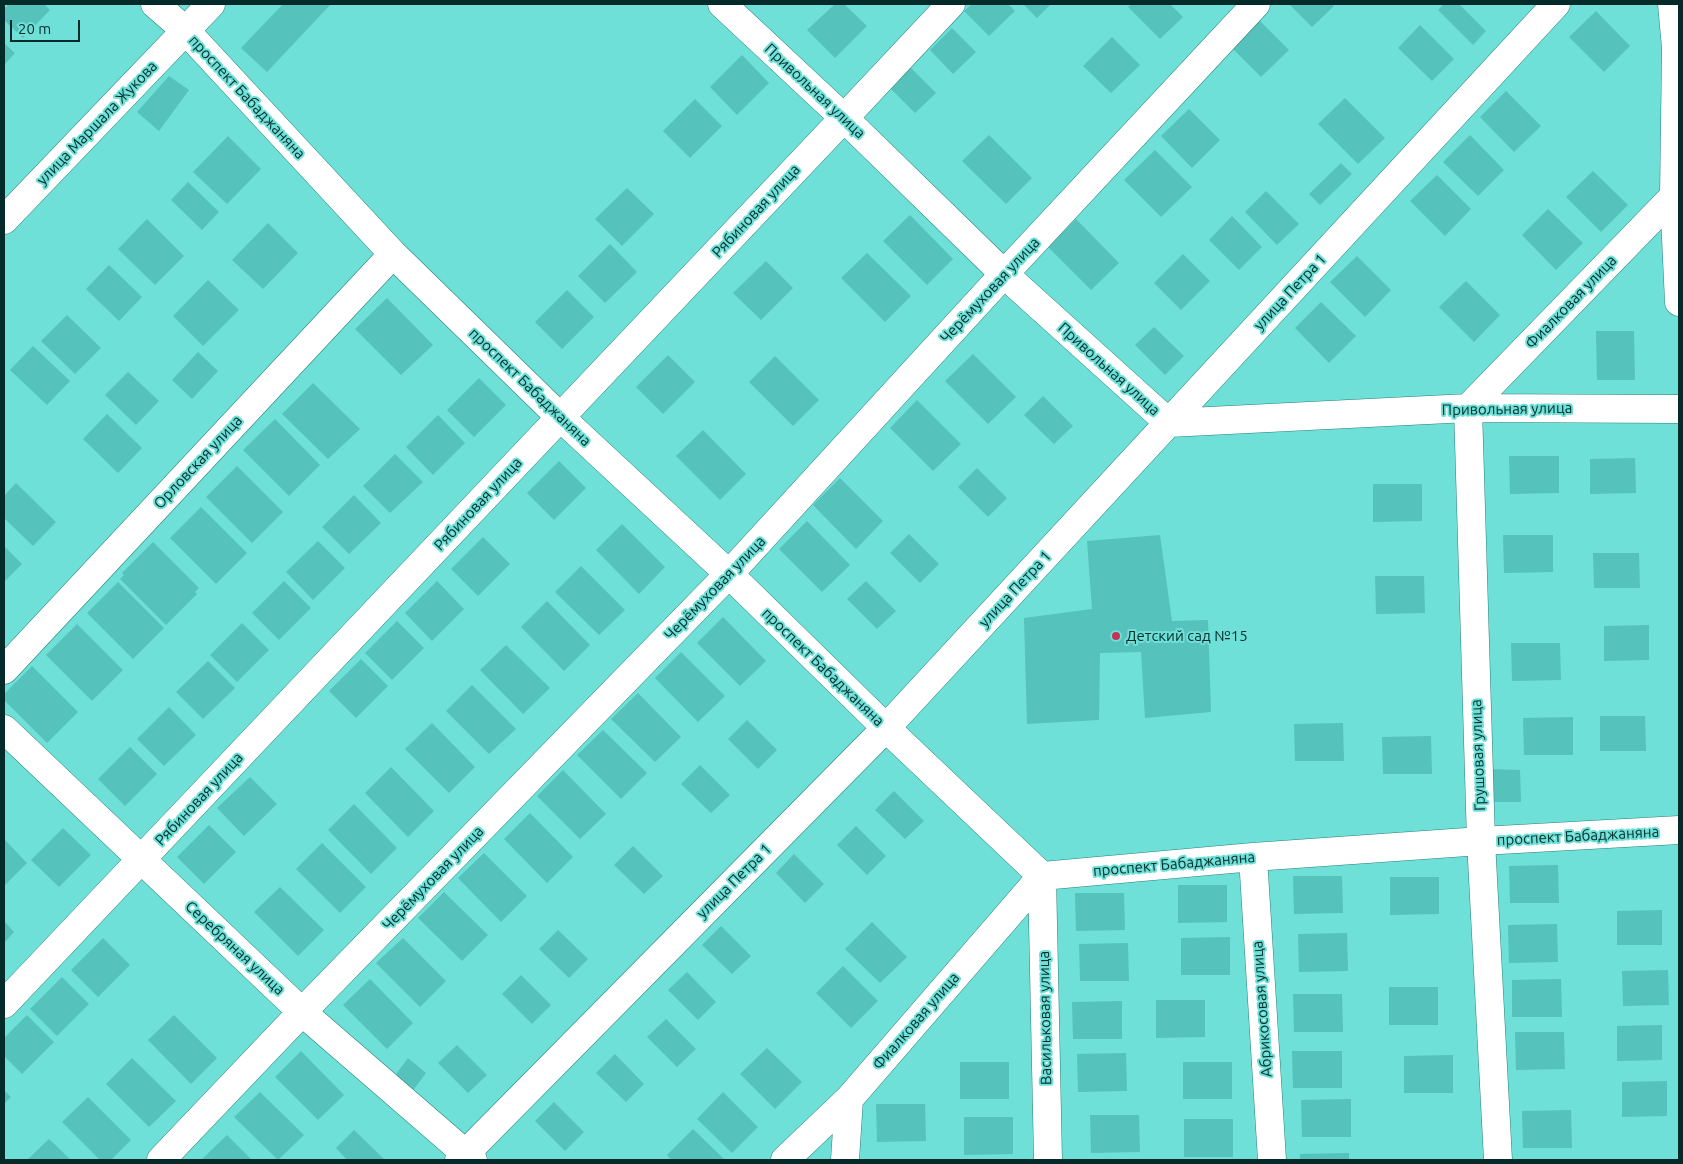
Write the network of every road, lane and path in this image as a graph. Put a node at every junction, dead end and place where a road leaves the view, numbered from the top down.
1 (155, 4) edge
2 (211, 4) edge
3 (722, 4) edge
4 (950, 4) edge
5 (1256, 4) edge
6 (1556, 4) edge
7 (1672, 4) edge
8 (186, 31) junction
9 (844, 118) junction
10 (1674, 196) junction
11 (4, 220) edge
12 (393, 254) junction
13 (1004, 274) junction
14 (1679, 302) edge
15 (1468, 408) junction
16 (1679, 409) edge
17 (560, 417) junction
18 (1169, 423) junction
19 (729, 574) junction
20 (4, 670) edge
21 (4, 728) edge
22 (886, 728) junction
23 (1679, 830) edge
24 (1481, 841) junction
25 (1253, 857) junction
26 (141, 860) junction
27 (1042, 876) junction
28 (4, 1004) edge
29 (302, 1012) junction
30 (848, 1099) junction
31 (466, 1158) edge
32 (161, 1160) edge
33 (785, 1160) edge
34 (845, 1160) edge
35 (1048, 1160) edge
36 (1272, 1160) edge
37 (1498, 1160) edge

1 - 8 street, проспект Бабаджаняна
2 - 8 street, улица Маршала Жукова
3 - 9 street, Привольная улица
4 - 9 street, Рябиновая улица
5 - 13 street, Черёмуховая улица
6 - 18 street, улица Петра 1
7 - 10 street
8 - 11 street, улица Маршала Жукова
8 - 12 street, проспект Бабаджаняна
9 - 13 street, Привольная улица
9 - 17 street, Рябиновая улица
10 - 14 street
10 - 15 street, Фиалковая улица
12 - 17 street, проспект Бабаджаняна
12 - 20 street, Орловская улица
13 - 18 street, Привольная улица
13 - 19 street, Черёмуховая улица
15 - 16 street, Привольная улица
15 - 18 street, Привольная улица
15 - 24 street, Грушовая улица
17 - 19 street, проспект Бабаджаняна
17 - 26 street, Рябиновая улица
18 - 22 street, улица Петра 1
19 - 22 street, проспект Бабаджаняна
19 - 29 street, Черёмуховая улица
21 - 26 street, Серебряная улица
22 - 27 street, проспект Бабаджаняна
22 - 31 street, улица Петра 1
23 - 24 street, проспект Бабаджаняна
24 - 25 street, проспект Бабаджаняна
24 - 37 street, Грушовая улица
25 - 27 street, проспект Бабаджаняна
25 - 36 street, Абрикосовая улица
26 - 28 street, Рябиновая улица
26 - 29 street, Серебряная улица
27 - 30 street, Фиалковая улица
27 - 35 street, Васильковая улица
29 - 31 street, Серебряная улица
29 - 32 street, Черёмуховая улица
30 - 33 street, Фиалковая улица
30 - 34 street

